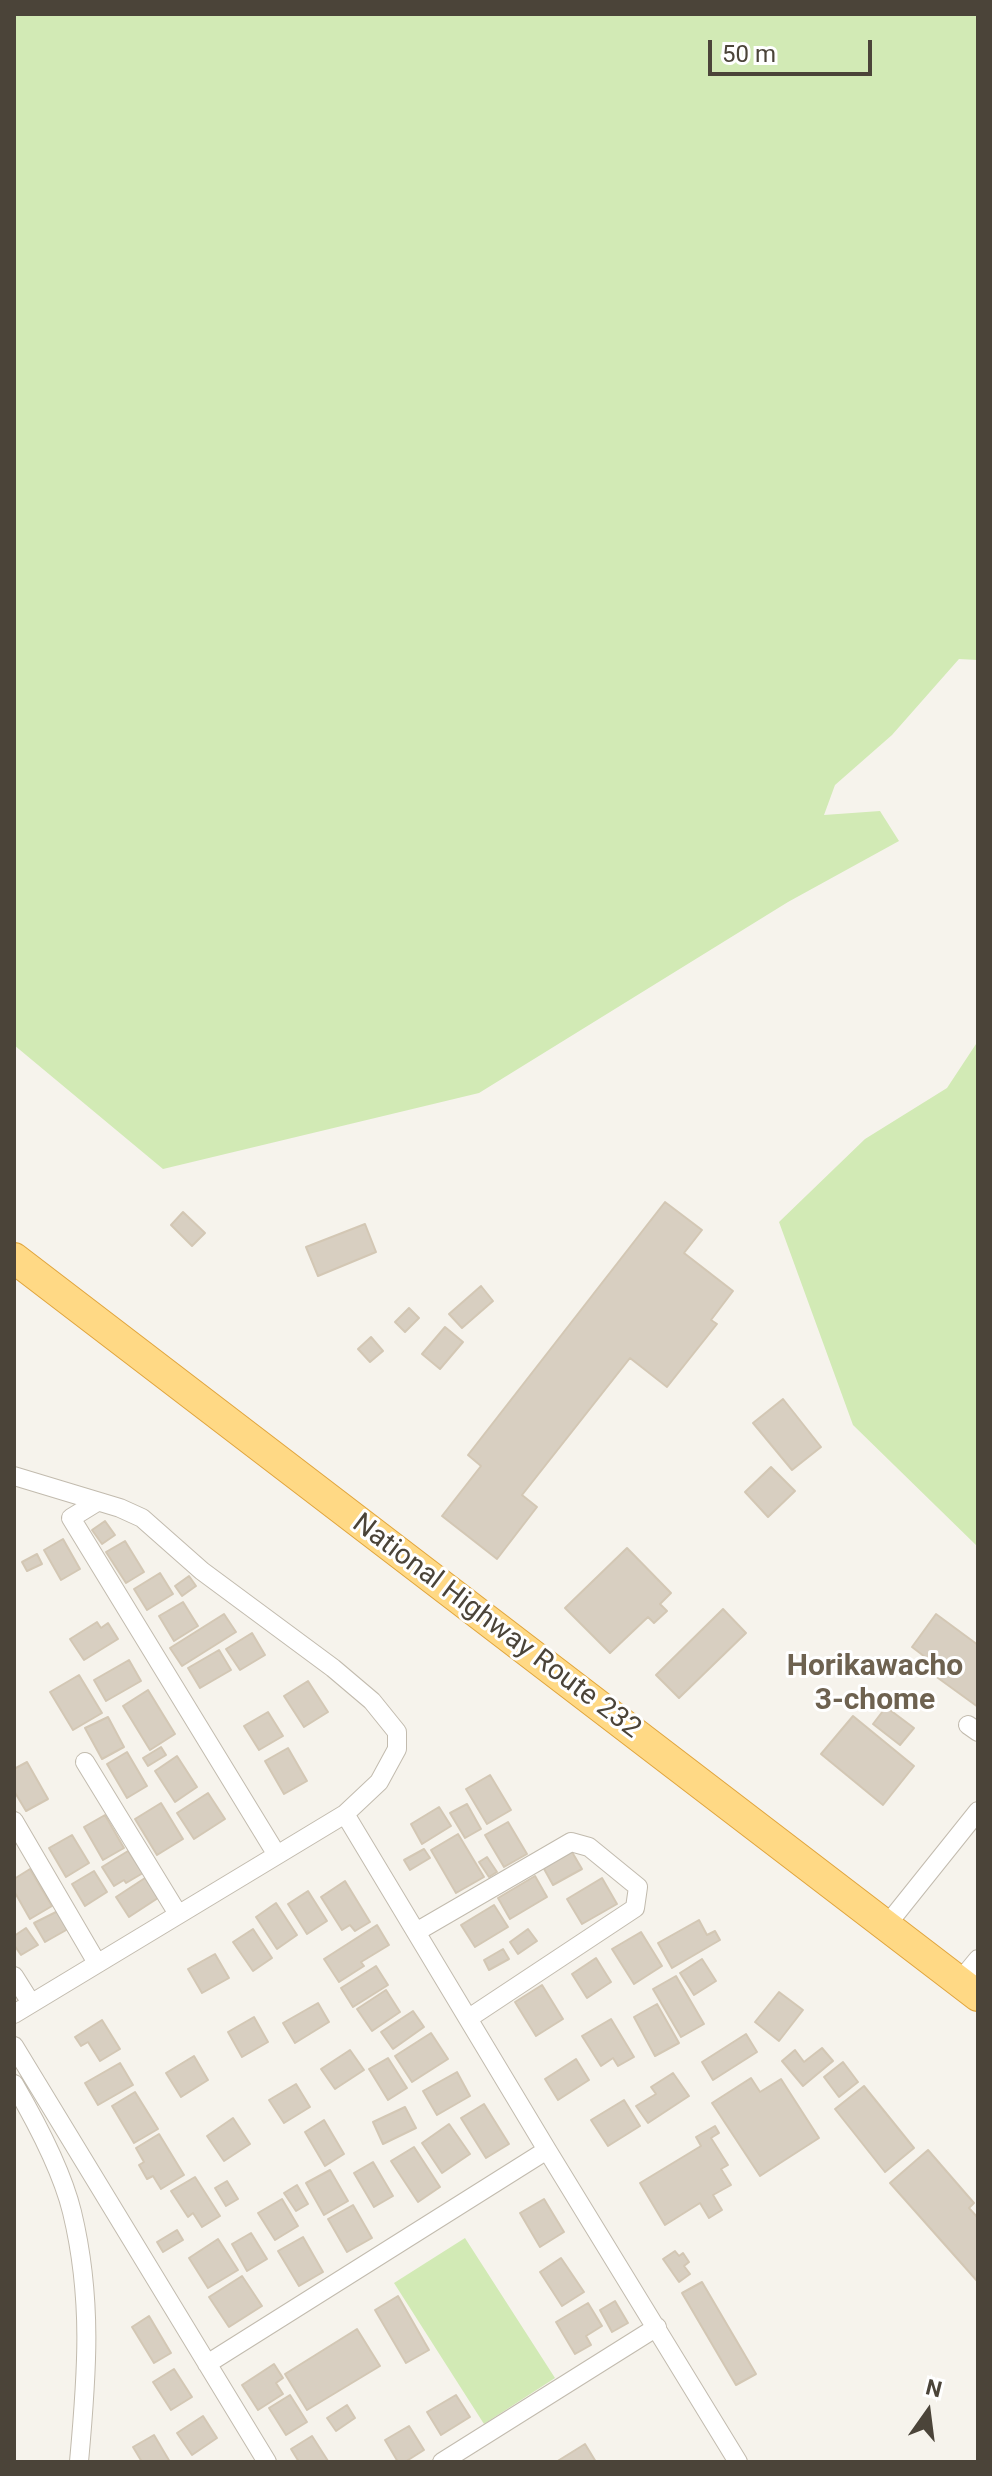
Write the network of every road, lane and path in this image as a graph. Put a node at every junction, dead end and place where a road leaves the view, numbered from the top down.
1 (14, 1258) edge
2 (14, 1476) edge
3 (97, 1502) junction
4 (85, 1762) dead end
5 (978, 1811) edge
6 (345, 1814) junction
7 (14, 1821) edge
8 (277, 1855) junction
9 (178, 1914) junction
10 (886, 1926) junction
11 (416, 1932) junction
12 (97, 1963) junction
13 (14, 1976) edge
14 (972, 1979) edge
15 (31, 2003) junction
16 (14, 2014) edge
17 (469, 2018) junction
18 (14, 2046) edge
19 (14, 2084) edge
20 (547, 2150) junction
21 (657, 2327) junction
22 (207, 2364) junction
23 (79, 2462) edge
24 (267, 2462) edge
25 (442, 2462) edge
26 (738, 2462) edge

1 - 10 highway, National Highway Route 232
2 - 3 street
3 - 6 street
3 - 8 street
4 - 9 street
5 - 10 street
6 - 8 street
6 - 11 street
7 - 12 street
8 - 9 street
9 - 12 street
10 - 14 highway, National Highway Route 232
11 - 17 street
11 - 17 street
12 - 15 street
13 - 15 street
15 - 16 street
17 - 20 street
18 - 22 street
19 - 23 street
20 - 21 street
20 - 22 street
21 - 25 street
21 - 26 street
22 - 24 street

